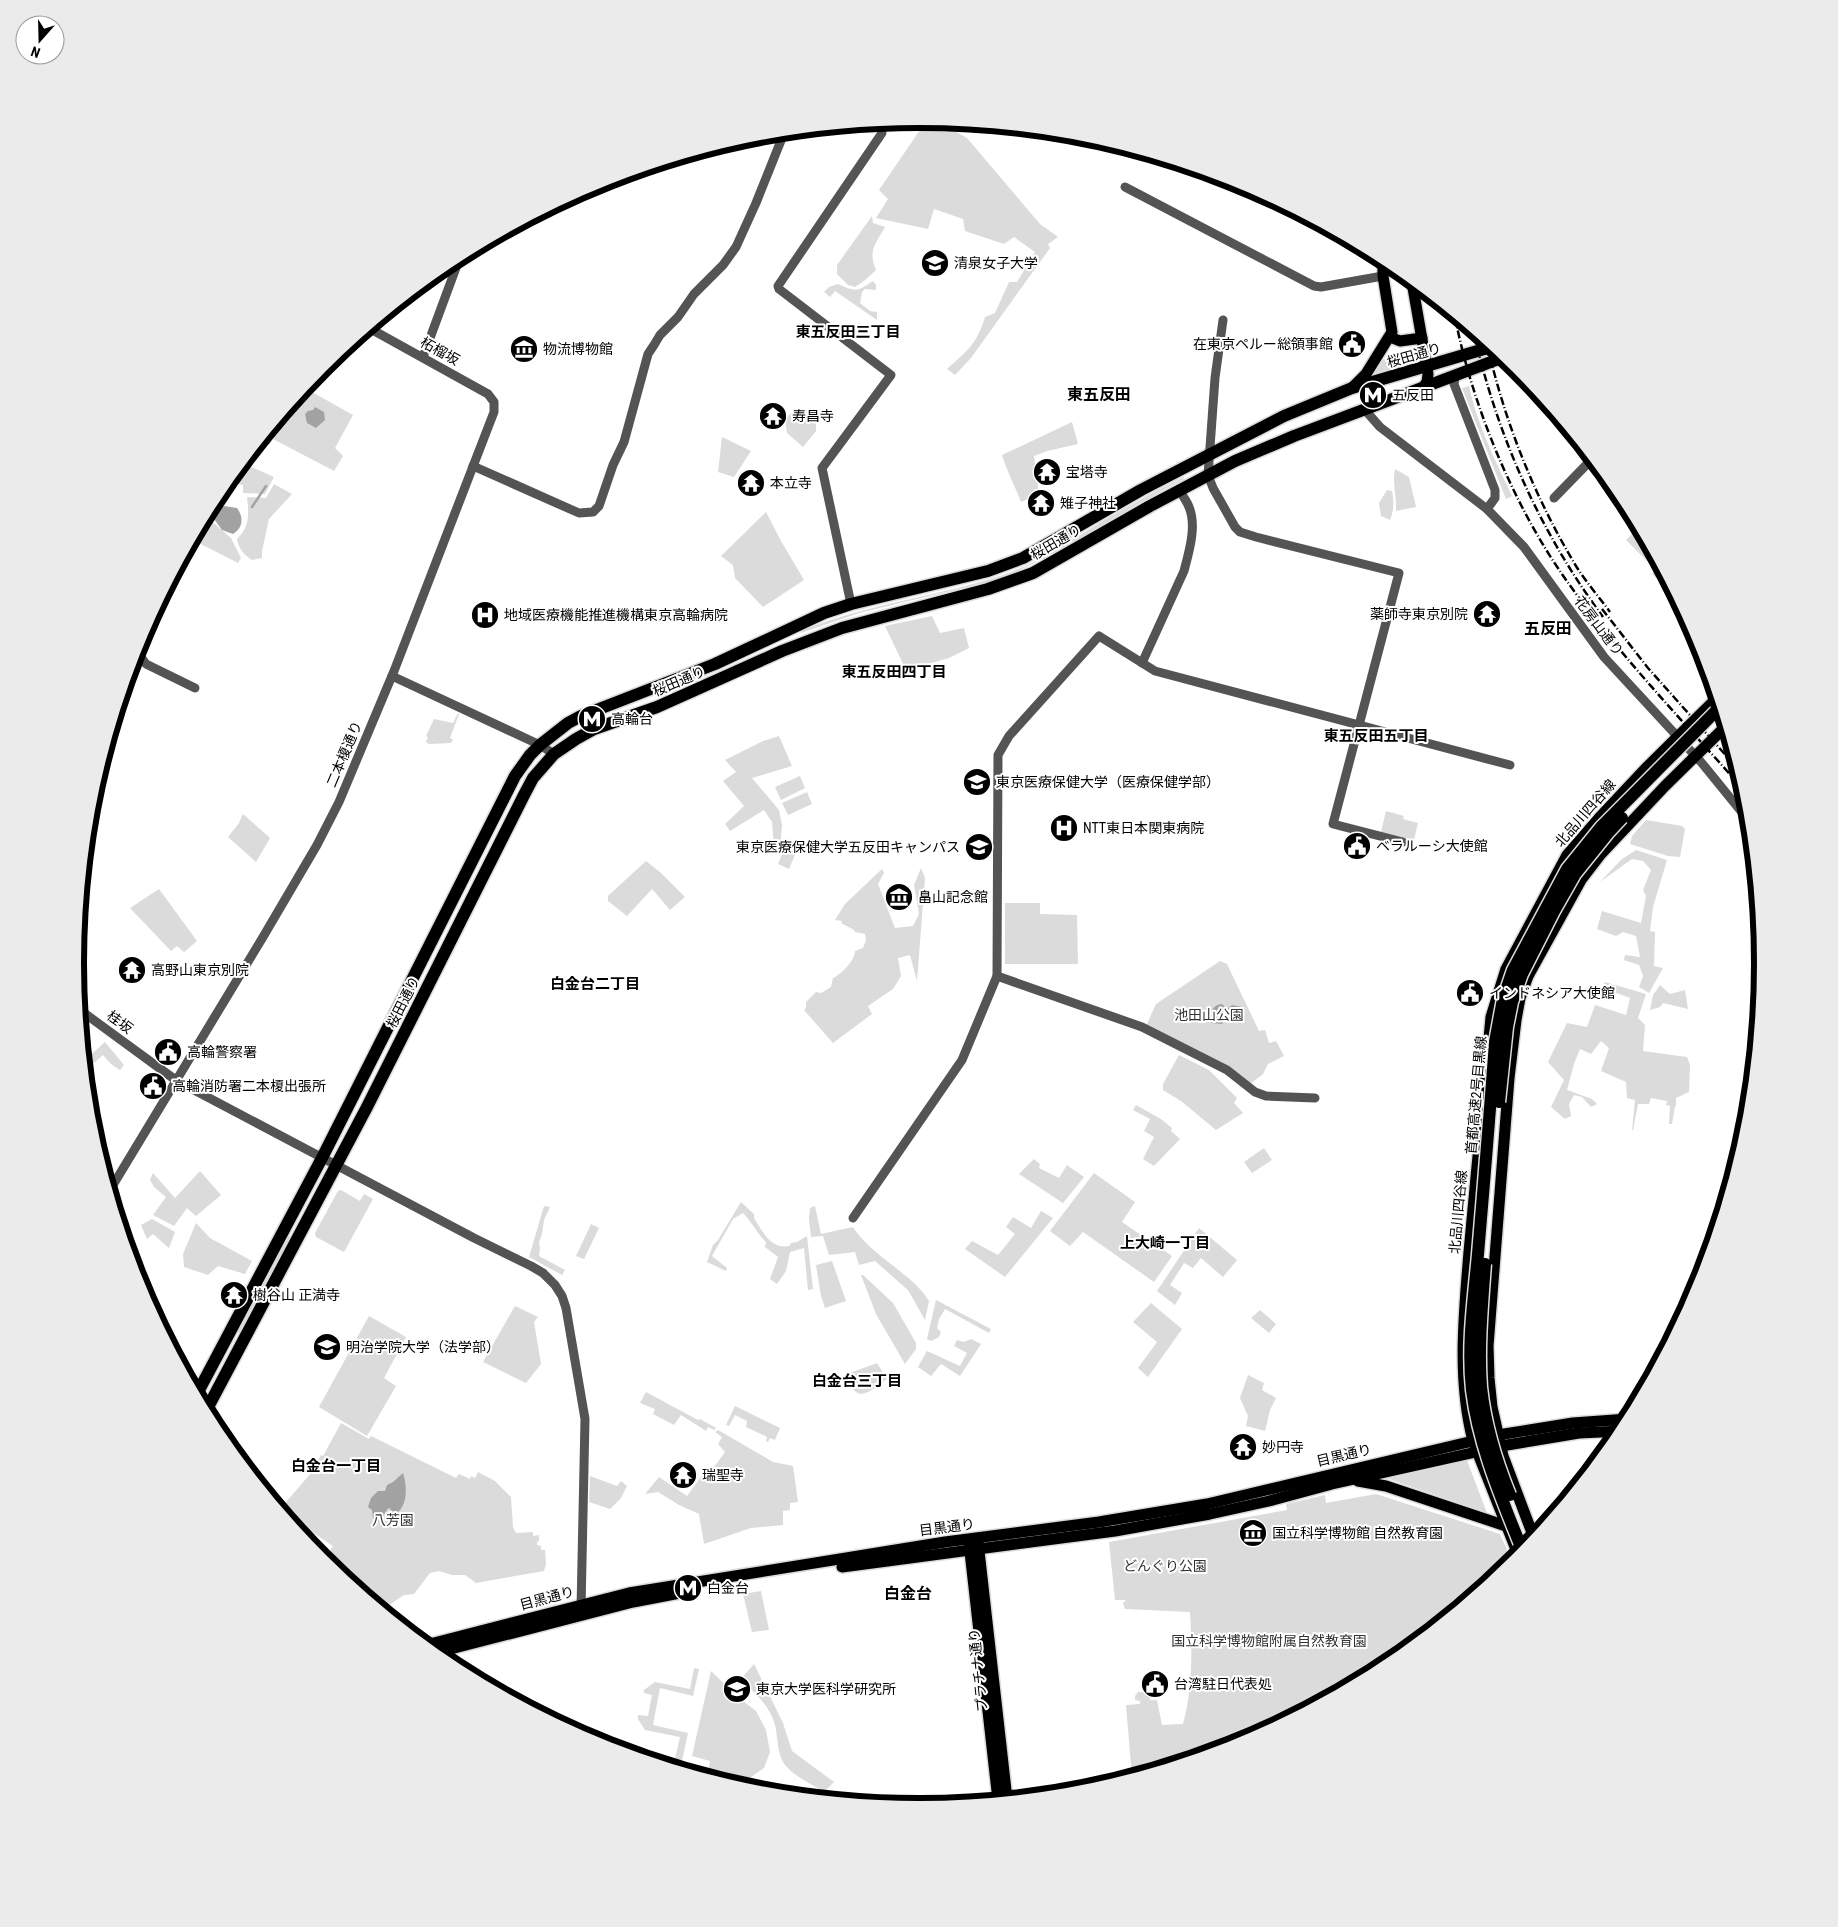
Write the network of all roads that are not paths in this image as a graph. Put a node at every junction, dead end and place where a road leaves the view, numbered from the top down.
1 (882, 133) dead end
2 (781, 140) edge
3 (1124, 187) dead end
4 (456, 269) edge
5 (1383, 269) edge
6 (1385, 270) edge
7 (1383, 276) junction
8 (1414, 291) edge
9 (1223, 320) dead end
10 (374, 331) edge
11 (1390, 337) junction
12 (1422, 338) junction
13 (1484, 349) edge
14 (423, 358) junction
15 (1496, 360) edge
16 (1427, 367) junction
17 (1455, 377) junction
18 (1352, 388) junction
19 (1422, 389) junction
20 (494, 402) joint
21 (1366, 410) junction
22 (1210, 453) junction
23 (1588, 463) edge
24 (473, 466) junction
25 (1208, 474) junction
26 (1180, 490) junction
27 (1554, 498) dead end
28 (1487, 509) junction
29 (851, 604) junction
30 (142, 658) edge
31 (1142, 663) junction
32 (392, 676) junction
33 (195, 688) dead end
34 (1712, 703) edge
35 (1715, 712) edge
36 (1718, 721) edge
37 (1359, 724) junction
38 (1721, 731) edge
39 (1677, 737) junction
40 (540, 745) junction
41 (554, 754) junction
42 (1695, 756) junction
43 (1510, 765) dead end
44 (1739, 809) edge
45 (1403, 842) dead end
46 (997, 976) junction
47 (86, 1014) edge
48 (176, 1081) junction
49 (1315, 1098) dead end
50 (322, 1158) junction
51 (337, 1165) junction
52 (113, 1184) edge
53 (853, 1218) dead end
54 (210, 1368) junction
55 (225, 1375) junction
56 (200, 1387) edge
57 (210, 1404) edge
58 (1618, 1420) edge
59 (1610, 1432) edge
60 (1499, 1441) junction
61 (1475, 1446) junction
62 (1332, 1484) junction
63 (1506, 1526) junction
64 (1530, 1532) edge
65 (1531, 1532) edge
66 (974, 1544) junction
67 (1520, 1544) edge
68 (1515, 1548) edge
69 (581, 1610) junction
70 (435, 1644) edge
71 (444, 1650) edge
72 (1007, 1794) edge
73 (998, 1795) edge

1 - 29 street
2 - 24 street
3 - 7 street
4 - 14 street
5 - 7 main road
6 - 7 main road
7 - 11 main road
8 - 12 main road
9 - 22 street
10 - 14 street, 柘榴坂
11 - 12 main road
11 - 18 main road
12 - 16 main road
13 - 16 highway, 桜田通り
14 - 20 street, 柘榴坂
15 - 17 highway, 桜田通り
16 - 18 highway, 桜田通り
16 - 19 main road
17 - 19 highway, 桜田通り
17 - 28 street
18 - 22 highway, 桜田通り
19 - 21 highway, 桜田通り
20 - 24 street, 二本榎通り
21 - 25 highway, 桜田通り
21 - 28 street, 花房山通り
22 - 25 street
22 - 29 highway, 桜田通り
23 - 27 street
24 - 32 street, 二本榎通り
25 - 26 highway, 桜田通り
25 - 37 street
26 - 31 street
26 - 41 highway, 桜田通り
28 - 39 street, 花房山通り
29 - 40 highway, 桜田通り
30 - 33 street
31 - 37 street
31 - 46 street
32 - 40 street
32 - 48 street, 二本榎通り
34 - 39 main road, 北品川四谷線
35 - 67 highway, 首都高速2号目黒線, bridge
36 - 64 highway, 首都高速2号目黒線, bridge
37 - 43 street
37 - 45 street
38 - 42 main road
39 - 42 street, 花房山通り
39 - 61 main road, 北品川四谷線
40 - 41 street
40 - 50 highway, 桜田通り
41 - 51 highway, 桜田通り
42 - 44 street, 花房山通り
42 - 60 main road
46 - 49 street
46 - 53 street
47 - 48 street, 桂坂
48 - 50 street
48 - 52 street, 二本榎通り
50 - 51 street
50 - 54 highway, 桜田通り
51 - 55 highway, 桜田通り
51 - 69 street
54 - 55 highway
54 - 56 highway, 桜田通り
55 - 57 highway, 桜田通り
58 - 60 main road
59 - 60 main road
60 - 65 main road
61 - 62 main road, 目黒通り
61 - 63 main road, 北品川四谷線
61 - 66 main road, 目黒通り
62 - 63 main road, 目黒通り
62 - 66 main road, 目黒通り
63 - 68 main road, 北品川四谷線
66 - 69 main road, 目黒通り
66 - 72 main road, プラチナ通り
66 - 73 main road, プラチナ通り
69 - 70 main road, 目黒通り
69 - 71 main road, 目黒通り

